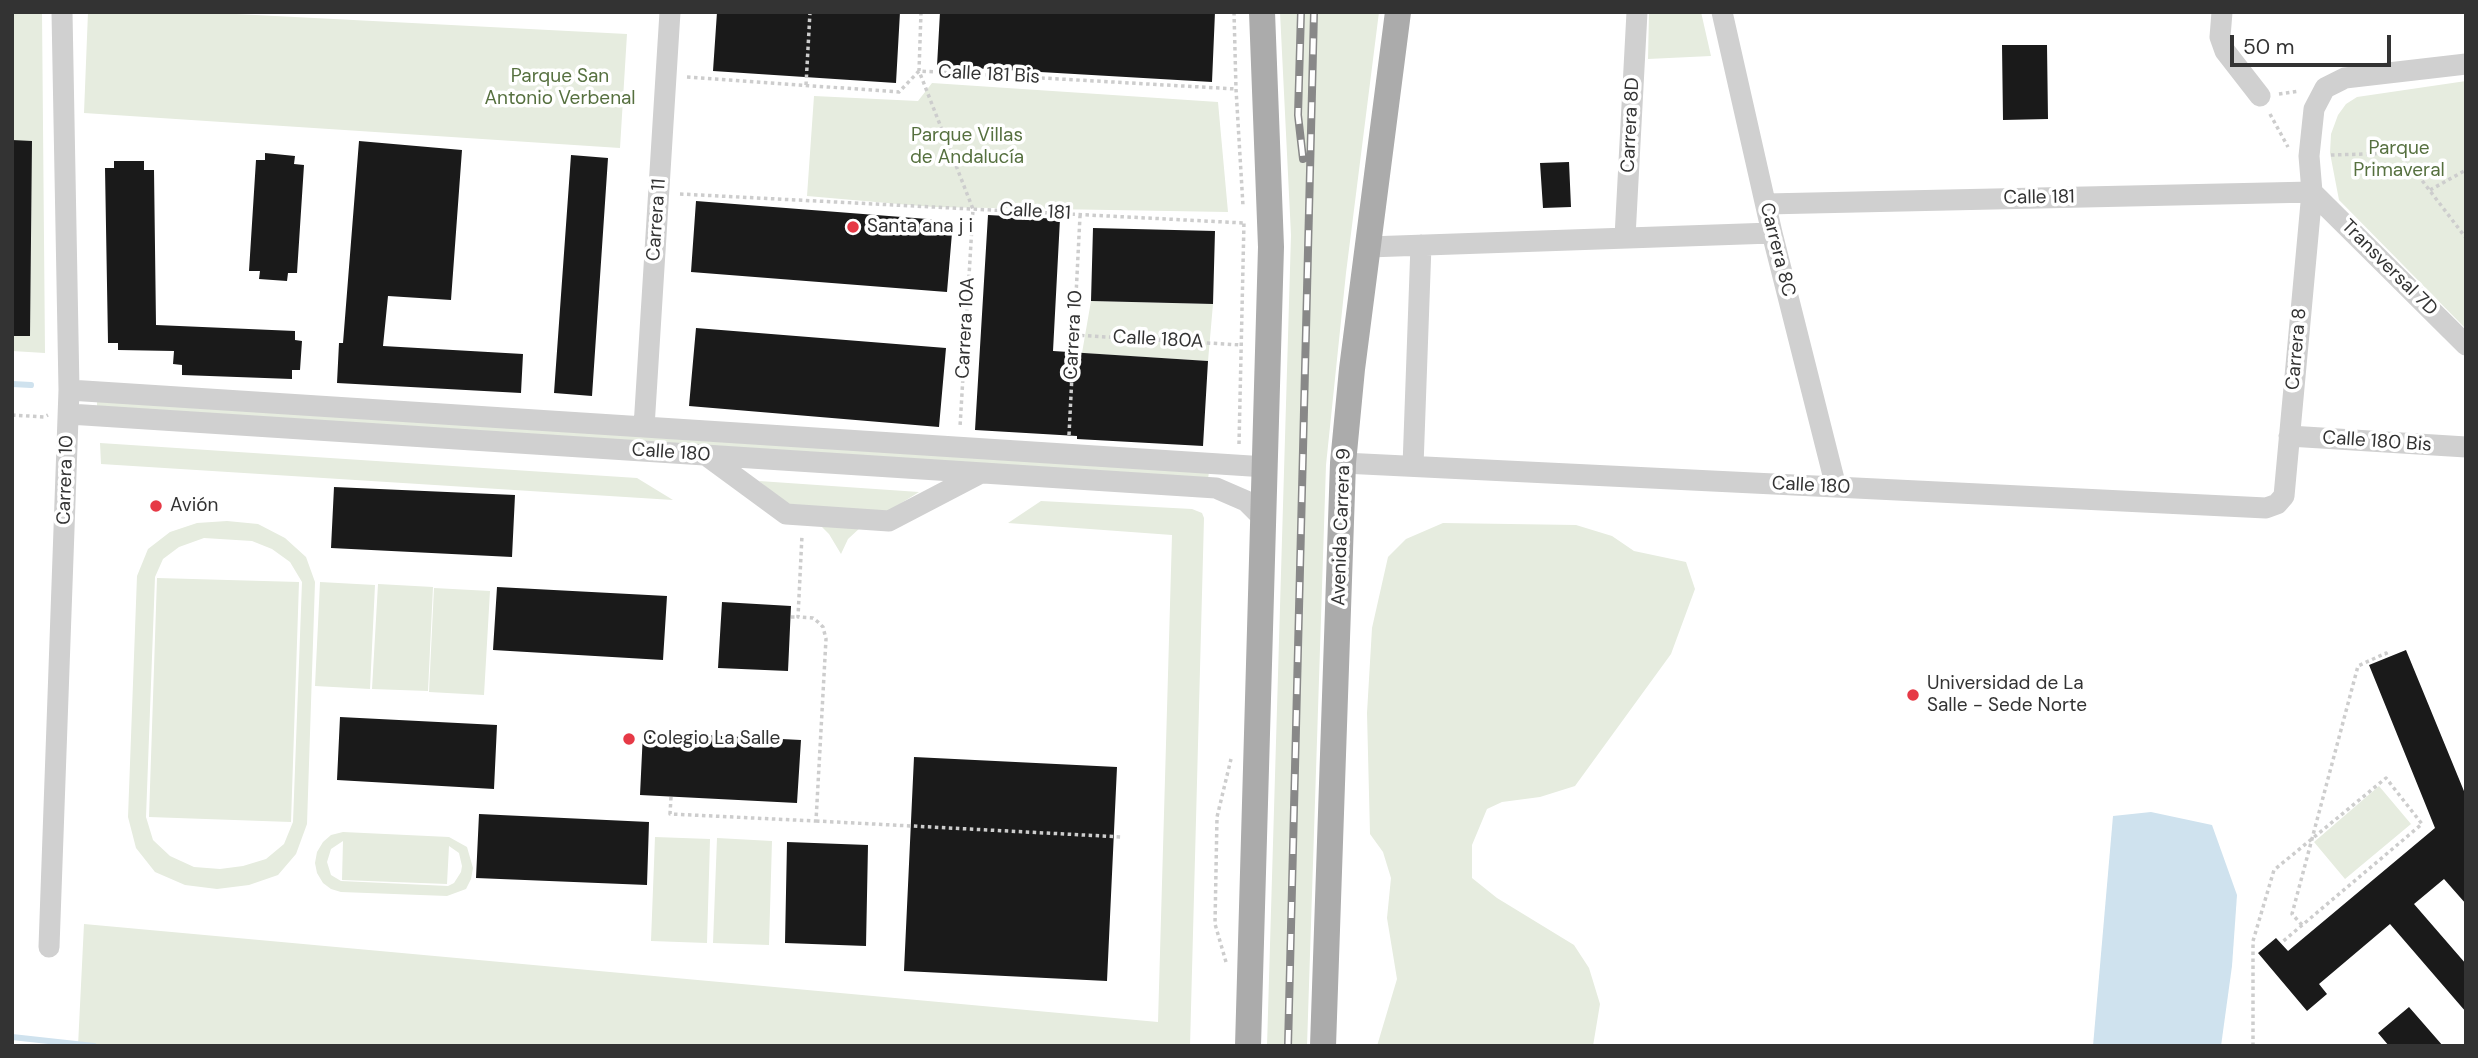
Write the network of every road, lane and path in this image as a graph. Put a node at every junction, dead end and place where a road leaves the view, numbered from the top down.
1 (62, 12) edge
2 (670, 12) edge
3 (810, 12) edge
4 (921, 12) edge
5 (1234, 12) edge
6 (1262, 12) edge
7 (1398, 12) edge
8 (1637, 12) edge
9 (1722, 12) edge
10 (2222, 12) edge
11 (2466, 64) edge
12 (919, 71) junction
13 (666, 76) junction
14 (806, 85) junction
15 (1236, 89) junction
16 (2322, 93) junction
17 (2260, 96) junction
18 (2301, 156) junction
19 (2466, 170) edge
20 (2430, 190) junction
21 (2312, 192) junction
22 (659, 193) junction
23 (1766, 204) junction
24 (973, 209) junction
25 (1080, 215) junction
26 (1244, 223) junction
27 (1772, 233) junction
28 (1625, 237) junction
29 (2466, 238) edge
30 (1421, 245) junction
31 (1368, 247) junction
32 (1074, 335) junction
33 (1241, 345) junction
34 (2466, 345) edge
35 (69, 390) junction
36 (69, 414) junction
37 (12, 415) edge
38 (645, 427) junction
39 (2289, 436) junction
40 (959, 447) junction
41 (2466, 447) edge
42 (1068, 455) junction
43 (707, 456) junction
44 (1343, 463) junction
45 (1239, 466) junction
46 (1413, 466) junction
47 (1266, 467) junction
48 (981, 473) junction
49 (1836, 487) junction
50 (2277, 504) joint
51 (1264, 519) junction
52 (802, 535) dead end
53 (790, 617) dead end
54 (798, 617) junction
55 (2388, 658) dead end
56 (1231, 746) dead end
57 (671, 797) dead end
58 (816, 821) junction
59 (1122, 837) dead end
60 (2312, 839) junction
61 (2302, 925) junction
62 (2281, 943) dead end
63 (49, 947) dead end
64 (1226, 962) dead end
65 (1248, 1046) edge
66 (1323, 1046) edge
67 (2253, 1046) edge

1 - 35 street, Carrera 10
2 - 13 street, Carrera 11
3 - 14 path
4 - 12 path
5 - 15 path
6 - 47 main road
7 - 31 main road, Avenida Carrera 9
8 - 28 street, Carrera 8D
9 - 23 street, Carrera 8C
10 - 17 street
11 - 16 street
12 - 14 path, Calle 181 Bis
12 - 15 path, Calle 181 Bis
12 - 24 path
13 - 14 path, Calle 181 Bis
13 - 22 street, Carrera 11
15 - 26 path
16 - 17 path
16 - 18 street, Carrera 8
17 - 18 path
18 - 20 path
18 - 21 street, Carrera 8
19 - 20 path
20 - 29 path
21 - 23 street, Calle 181
21 - 34 street, Transversal 7D
21 - 39 street, Carrera 8
22 - 24 path, Calle 181
22 - 38 street, Carrera 11
23 - 27 street, Carrera 8C
24 - 25 path, Calle 181
24 - 40 path, Carrera 10A
25 - 26 path, Calle 181
25 - 32 path, Carrera 10
26 - 33 path
27 - 28 street
27 - 49 street, Carrera 8C
28 - 30 street
30 - 31 street
30 - 46 street
31 - 44 main road, Avenida Carrera 9
32 - 33 path, Calle 180A
32 - 42 path, Carrera 10
33 - 45 path
35 - 36 street, Carrera 10
35 - 37 path
35 - 38 street, Calle 180
36 - 43 street, Calle 180
36 - 63 street, Carrera 10
38 - 40 street, Calle 180
39 - 41 street, Calle 180 Bis
39 - 50 street, Carrera 8
40 - 42 street, Calle 180
42 - 45 street, Calle 180
43 - 48 street, Calle 180
43 - 48 street
44 - 46 street, Calle 180
44 - 66 main road, Avenida Carrera 9
45 - 47 street, Calle 180
46 - 49 street, Calle 180
47 - 51 main road
48 - 51 street, Calle 180
49 - 50 street, Calle 180
51 - 65 main road
52 - 54 path
53 - 54 path
54 - 58 path
55 - 60 path
56 - 64 path
57 - 58 path
58 - 59 path
60 - 61 path
60 - 61 path
60 - 67 path
61 - 62 path

